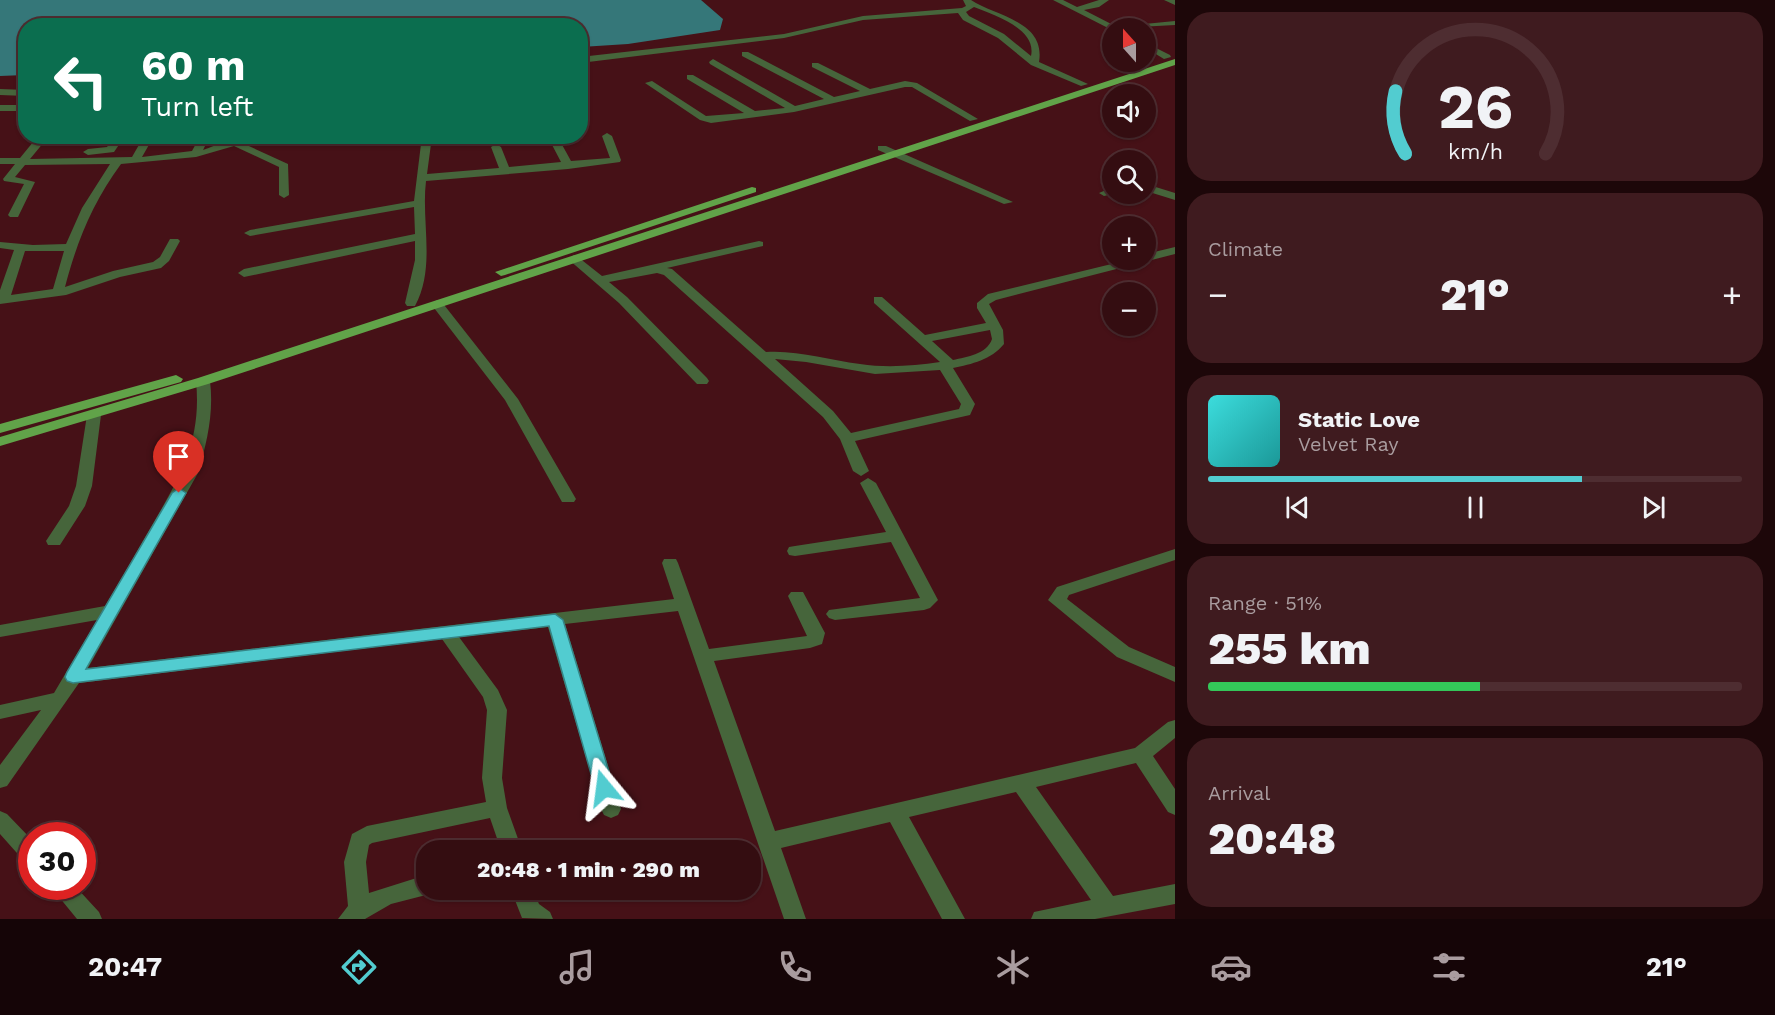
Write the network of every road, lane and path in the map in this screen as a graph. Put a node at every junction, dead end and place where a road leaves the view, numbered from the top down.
1 (1057, 0) edge
2 (1105, 0) edge
3 (1168, 0) edge
4 (968, 2) edge
5 (1175, 3) edge
6 (1077, 9) junction
7 (960, 11) junction
8 (1102, 22) edge
9 (1175, 23) edge
10 (1156, 25) edge
11 (1156, 50) edge
12 (745, 54) dead end
13 (1172, 58) edge
14 (588, 59) edge
15 (713, 62) dead end
16 (1034, 63) junction
17 (815, 65) dead end
18 (690, 77) dead end
19 (649, 83) dead end
20 (1084, 84) junction
21 (0, 92) edge
22 (868, 92) junction
23 (18, 93) edge
24 (833, 100) junction
25 (18, 108) edge
26 (1, 109) edge
27 (794, 109) junction
28 (754, 115) junction
29 (973, 119) junction
30 (607, 136) dead end
31 (37, 144) edge
32 (115, 144) edge
33 (144, 144) edge
34 (201, 144) edge
35 (226, 144) edge
36 (245, 144) edge
37 (426, 144) edge
38 (557, 144) edge
39 (496, 147) dead end
40 (882, 148) junction
41 (895, 153) junction
42 (196, 154) junction
43 (79, 160) junction
44 (135, 160) junction
45 (0, 161) edge
46 (22, 161) junction
47 (118, 161) junction
48 (568, 166) junction
49 (506, 171) junction
50 (422, 178) junction
51 (1156, 190) edge
52 (284, 195) dead end
53 (1173, 196) edge
54 (1008, 202) dead end
55 (419, 203) junction
56 (14, 215) dead end
57 (250, 233) dead end
58 (421, 236) junction
59 (174, 241) dead end
60 (759, 244) dead end
61 (0, 245) edge
62 (21, 246) junction
63 (70, 247) junction
64 (1175, 250) edge
65 (1156, 255) edge
66 (574, 259) junction
67 (657, 269) junction
68 (1102, 270) edge
69 (244, 273) dead end
70 (599, 280) junction
71 (58, 292) junction
72 (2, 300) edge
73 (878, 300) dead end
74 (411, 303) junction
75 (437, 304) junction
76 (994, 325) junction
77 (922, 339) junction
78 (762, 356) junction
79 (947, 364) junction
80 (203, 381) junction
81 (702, 381) dead end
82 (94, 415) junction
83 (0, 429) edge
84 (847, 438) junction
85 (0, 442) edge
86 (568, 499) dead end
87 (895, 536) junction
88 (54, 541) dead end
89 (795, 551) dead end
90 (1175, 554) edge
91 (670, 563) dead end
92 (797, 596) dead end
93 (685, 604) junction
94 (111, 611) junction
95 (835, 614) dead end
96 (555, 620) junction
97 (0, 631) edge
98 (446, 632) junction
99 (703, 656) junction
100 (1175, 675) edge
101 (73, 677) junction
102 (60, 699) junction
103 (0, 712) edge
104 (1175, 727) edge
105 (1141, 754) junction
106 (0, 780) edge
107 (1021, 782) junction
108 (1175, 806) edge
109 (497, 808) junction
110 (610, 809) dead end
111 (895, 812) junction
112 (0, 820) edge
113 (18, 840) edge
114 (508, 840) edge
115 (768, 842) junction
116 (416, 887) edge
117 (1175, 894) edge
118 (74, 900) edge
119 (525, 900) edge
120 (1108, 906) junction
121 (354, 914) edge
122 (530, 916) edge
123 (91, 919) edge
124 (795, 919) edge
125 (954, 919) edge
126 (1042, 919) edge

1 - 6 street
2 - 6 street
3 - 5 street
4 - 7 street
4 - 16 street
6 - 8 street
7 - 14 street
7 - 16 street
9 - 10 street
11 - 13 street
12 - 24 street
13 - 20 main road
13 - 41 main road
15 - 27 street
16 - 20 street
17 - 22 street
18 - 28 street
19 - 28 street
20 - 29 main road
21 - 23 street
22 - 24 street
22 - 29 street
24 - 27 street
25 - 26 street
27 - 28 street
29 - 40 main road
30 - 48 street
31 - 46 street
32 - 43 street
33 - 44 street
34 - 42 street
35 - 42 street
36 - 52 street
37 - 50 street
38 - 48 street
39 - 49 street
40 - 41 street
40 - 74 main road
41 - 54 street
41 - 66 main road
42 - 44 street
43 - 46 street
43 - 47 street
44 - 47 street
45 - 46 street
46 - 56 street
47 - 63 street
48 - 49 street
49 - 50 street
50 - 55 street
51 - 53 street
55 - 57 street
55 - 58 street
58 - 69 street
58 - 74 street
59 - 71 street
60 - 67 street
61 - 62 street
62 - 63 street
62 - 72 street
63 - 71 street
64 - 65 street
66 - 70 street
66 - 75 main road
67 - 70 street
67 - 78 street
68 - 76 street
70 - 81 street
71 - 72 street
73 - 77 street
74 - 83 main road
75 - 80 main road
75 - 86 street
76 - 77 street
76 - 79 street
77 - 79 street
78 - 79 street
78 - 84 street
79 - 84 street
80 - 82 main road
80 - 94 street
82 - 85 main road
82 - 88 street
84 - 87 street
87 - 89 street
87 - 95 street
90 - 100 street
91 - 93 street
92 - 99 street
93 - 96 street
93 - 99 street
94 - 97 street
94 - 101 street
96 - 98 street
96 - 110 street
98 - 101 street
98 - 109 street
99 - 115 street
101 - 102 street
102 - 103 street
102 - 106 street
104 - 105 street
105 - 107 street
105 - 108 street
107 - 111 street
107 - 120 street
109 - 114 street
109 - 121 street
111 - 115 street
111 - 125 street
112 - 113 street
115 - 124 street
116 - 121 street
117 - 120 street
118 - 123 street
119 - 122 street
120 - 126 street

